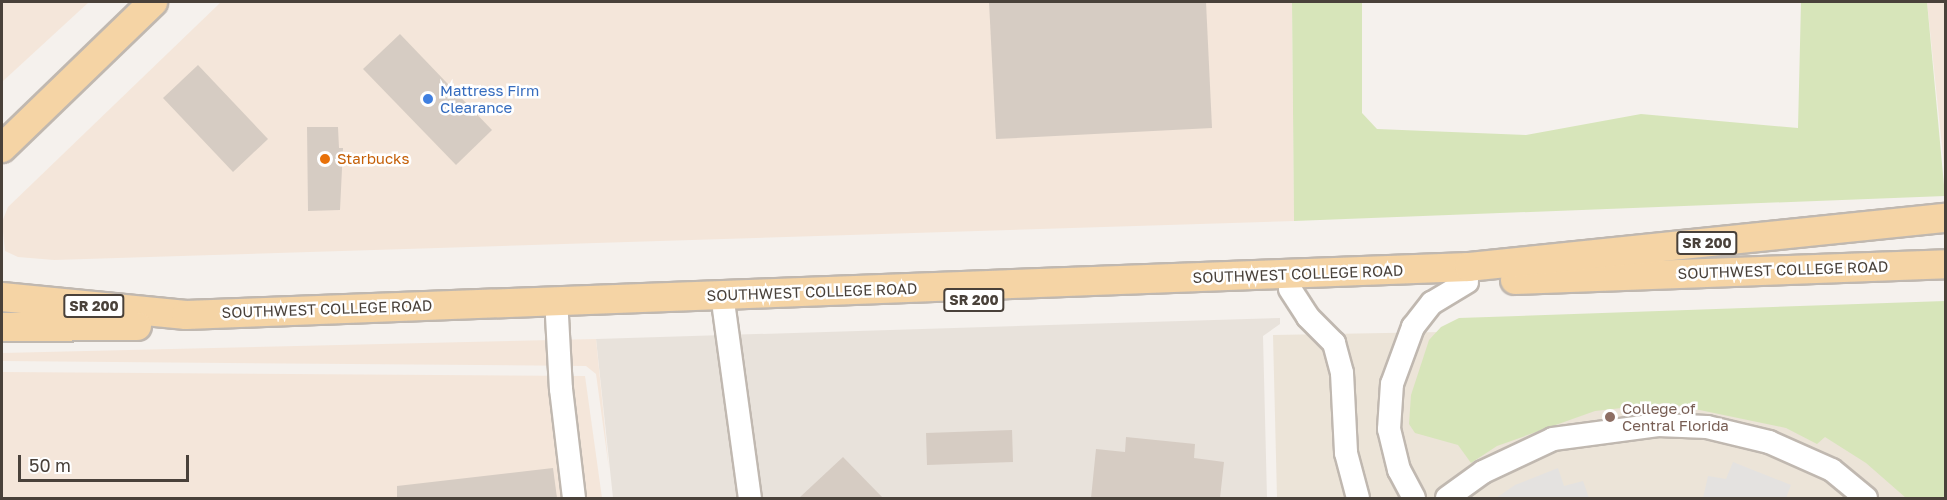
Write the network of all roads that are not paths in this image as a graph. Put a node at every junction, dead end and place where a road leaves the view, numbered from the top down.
1 (153, 2) edge
2 (2, 148) edge
3 (1946, 218) edge
4 (1946, 264) edge
5 (1467, 282) junction
6 (1290, 288) junction
7 (2, 297) edge
8 (724, 309) junction
9 (557, 316) junction
10 (2, 327) edge
11 (574, 498) edge
12 (750, 498) edge
13 (1358, 498) edge
14 (1414, 498) edge
15 (1447, 498) edge
16 (1866, 498) edge

1 - 2 main road
3 - 7 main road, SOUTHWEST COLLEGE ROAD / SR 200
4 - 5 main road, SOUTHWEST COLLEGE ROAD / SR 200
5 - 6 main road, SOUTHWEST COLLEGE ROAD / SR 200
5 - 14 street
6 - 8 main road, SOUTHWEST COLLEGE ROAD / SR 200
6 - 13 street
8 - 9 main road, SOUTHWEST COLLEGE ROAD / SR 200
8 - 12 street
9 - 10 main road, SOUTHWEST COLLEGE ROAD / SR 200
9 - 11 street
15 - 16 street

